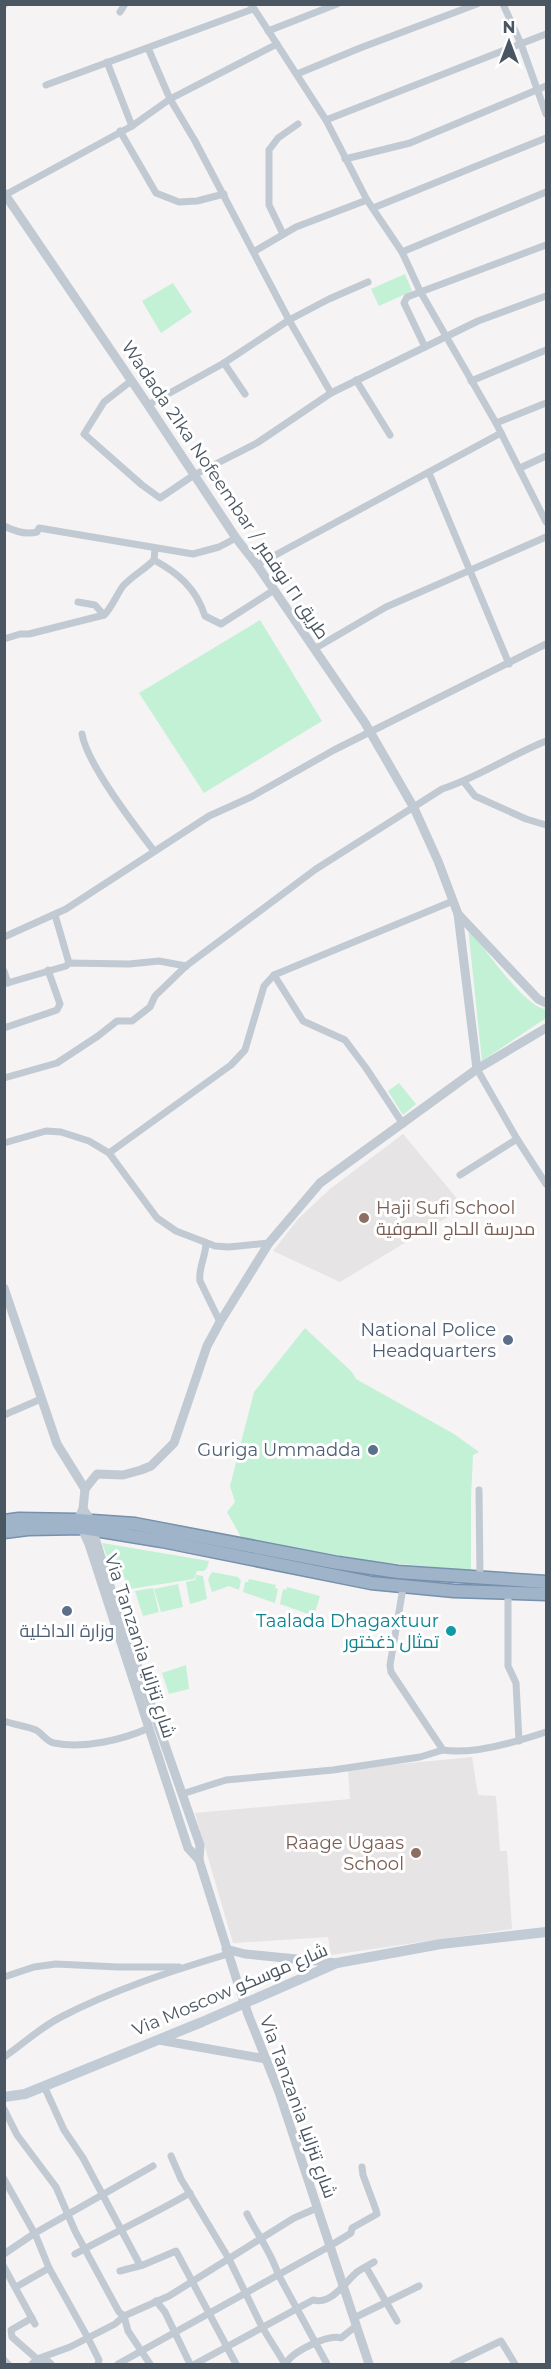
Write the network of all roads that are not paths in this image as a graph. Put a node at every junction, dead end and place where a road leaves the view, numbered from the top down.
1 (125, 4) edge
2 (338, 4) edge
3 (477, 4) edge
4 (503, 4) edge
5 (252, 7) edge
6 (120, 12) dead end
7 (268, 31) junction
8 (546, 34) edge
9 (278, 44) junction
10 (521, 44) junction
11 (148, 48) junction
12 (107, 62) junction
13 (297, 74) junction
14 (46, 85) dead end
15 (546, 86) edge
16 (538, 89) junction
17 (170, 99) junction
18 (546, 114) edge
19 (326, 120) junction
20 (298, 124) dead end
21 (132, 126) junction
22 (120, 131) junction
23 (546, 138) edge
24 (345, 159) junction
25 (546, 192) edge
26 (5, 194) edge
27 (224, 194) junction
28 (367, 200) junction
29 (373, 208) junction
30 (283, 234) junction
31 (546, 245) edge
32 (255, 250) junction
33 (402, 252) junction
34 (368, 282) dead end
35 (420, 291) junction
36 (546, 296) edge
37 (289, 320) junction
38 (446, 338) junction
39 (425, 347) junction
40 (546, 350) edge
41 (224, 363) junction
42 (356, 380) junction
43 (130, 381) junction
44 (471, 381) junction
45 (331, 393) junction
46 (245, 394) dead end
47 (546, 403) edge
48 (148, 405) junction
49 (496, 423) junction
50 (501, 433) junction
51 (390, 435) dead end
52 (546, 456) edge
53 (520, 468) junction
54 (429, 473) junction
55 (194, 475) junction
56 (546, 522) edge
57 (4, 526) edge
58 (546, 537) edge
59 (236, 538) junction
60 (155, 549) junction
61 (153, 560) junction
62 (258, 565) junction
63 (471, 569) junction
64 (274, 590) junction
65 (78, 602) dead end
66 (104, 615) junction
67 (4, 639) edge
68 (546, 644) edge
69 (314, 649) junction
70 (509, 664) junction
71 (370, 733) junction
72 (82, 734) dead end
73 (546, 741) edge
74 (464, 782) junction
75 (414, 808) junction
76 (546, 825) edge
77 (154, 851) junction
78 (453, 902) junction
79 (458, 914) junction
80 (55, 915) junction
81 (4, 937) edge
82 (69, 963) junction
83 (186, 966) junction
84 (48, 970) junction
85 (4, 971) edge
86 (274, 975) junction
87 (6, 983) edge
88 (546, 1003) edge
89 (4, 1028) edge
90 (546, 1028) edge
91 (477, 1069) junction
92 (4, 1078) edge
93 (403, 1124) junction
94 (5, 1139) edge
95 (517, 1139) junction
96 (109, 1153) junction
97 (460, 1175) dead end
98 (546, 1184) edge
99 (206, 1243) junction
100 (269, 1243) junction
101 (4, 1288) edge
102 (220, 1322) junction
103 (41, 1399) junction
104 (4, 1415) edge
105 (85, 1489) junction
106 (479, 1490) dead end
107 (4, 1521) edge
108 (85, 1521) junction
109 (4, 1532) edge
110 (217, 1546) junction
111 (451, 1577) junction
112 (480, 1577) junction
113 (546, 1582) edge
114 (403, 1588) junction
115 (454, 1591) junction
116 (508, 1593) junction
117 (546, 1594) edge
118 (4, 1721) edge
119 (149, 1728) junction
120 (546, 1732) edge
121 (519, 1741) junction
122 (161, 1748) junction
123 (443, 1750) junction
124 (182, 1794) junction
125 (199, 1860) junction
126 (546, 1932) edge
127 (227, 1952) junction
128 (337, 1963) junction
129 (184, 1967) junction
130 (4, 1977) edge
131 (155, 2040) junction
132 (4, 2057) edge
133 (266, 2059) junction
134 (44, 2086) junction
135 (4, 2097) edge
136 (4, 2109) edge
137 (171, 2156) dead end
138 (153, 2166) dead end
139 (362, 2167) dead end
140 (4, 2179) edge
141 (190, 2193) junction
142 (103, 2195) junction
143 (317, 2208) junction
144 (247, 2214) dead end
145 (70, 2215) junction
146 (121, 2229) junction
147 (35, 2233) junction
148 (260, 2239) junction
149 (330, 2246) junction
150 (85, 2248) junction
151 (4, 2254) edge
152 (75, 2254) dead end
153 (229, 2259) junction
154 (374, 2262) dead end
155 (140, 2265) junction
156 (4, 2267) edge
157 (366, 2267) junction
158 (49, 2268) junction
159 (120, 2271) dead end
160 (278, 2274) junction
161 (192, 2281) junction
162 (419, 2286) dead end
163 (343, 2287) junction
164 (16, 2288) junction
165 (244, 2293) junction
166 (156, 2301) junction
167 (387, 2303) junction
168 (298, 2309) junction
169 (209, 2312) junction
170 (124, 2316) junction
171 (398, 2321) dead end
172 (355, 2322) junction
173 (262, 2327) junction
174 (174, 2334) junction
175 (8, 2336) edge
176 (88, 2338) junction
177 (316, 2343) junction
178 (227, 2348) junction
179 (141, 2351) junction
180 (4, 2360) edge
181 (35, 2362) edge
182 (8, 2364) edge
183 (51, 2364) edge
184 (98, 2364) edge
185 (118, 2364) edge
186 (150, 2364) edge
187 (190, 2364) edge
188 (195, 2364) edge
189 (236, 2364) edge
190 (285, 2364) edge
191 (327, 2364) edge
192 (369, 2364) edge
193 (453, 2364) edge
194 (515, 2364) edge

1 - 6 street
2 - 7 street
3 - 13 street
4 - 10 street
5 - 7 street
5 - 11 street
7 - 9 street
8 - 10 street
9 - 13 street
9 - 17 street
10 - 16 street
10 - 19 street
11 - 12 street
11 - 17 street
12 - 14 street
12 - 21 street
13 - 19 street
15 - 16 street
16 - 18 street
16 - 24 street
17 - 21 street
17 - 27 street
19 - 24 street
20 - 30 street
21 - 22 street
22 - 26 street
22 - 27 street
23 - 29 street
24 - 28 street
25 - 33 street
26 - 43 street, Wadada 21ka Nofeembar / طريق ٢١ نوفمبر
27 - 32 street
28 - 29 street
28 - 30 street
29 - 33 street
30 - 32 street
31 - 35 street
32 - 37 street
33 - 35 street
34 - 37 street
35 - 38 street
35 - 39 street
36 - 38 street
37 - 41 street
37 - 45 street
38 - 39 street
38 - 44 street
39 - 42 street
40 - 44 street
41 - 46 street
41 - 48 street
42 - 45 street
42 - 51 street
43 - 48 street, Wadada 21ka Nofeembar / طريق ٢١ نوفمبر
43 - 55 street
44 - 49 street
45 - 55 street
47 - 49 street
48 - 55 street, Wadada 21ka Nofeembar / طريق ٢١ نوفمبر
49 - 50 street
50 - 53 street
50 - 54 street
52 - 53 street
53 - 56 street
54 - 62 street
54 - 63 street
55 - 59 street, Wadada 21ka Nofeembar / طريق ٢١ نوفمبر
57 - 60 street
58 - 63 street
59 - 60 street
59 - 62 street, Wadada 21ka Nofeembar / طريق ٢١ نوفمبر
60 - 61 street
61 - 64 street
61 - 66 street
62 - 64 street, Wadada 21ka Nofeembar / طريق ٢١ نوفمبر
63 - 69 street
63 - 70 street
64 - 69 street, Wadada 21ka Nofeembar / طريق ٢١ نوفمبر
65 - 66 street
66 - 67 street
68 - 70 street
69 - 71 street, Wadada 21ka Nofeembar / طريق ٢١ نوفمبر
70 - 71 street
71 - 75 street, Wadada 21ka Nofeembar / طريق ٢١ نوفمبر
71 - 77 street
72 - 77 street
73 - 74 street
74 - 75 street
74 - 76 street
75 - 78 street, Wadada 21ka Nofeembar / طريق ٢١ نوفمبر
75 - 83 street
77 - 80 street
78 - 79 street, Wadada 21ka Nofeembar / طريق ٢١ نوفمبر
78 - 86 street
79 - 88 street
79 - 91 street
80 - 81 street
80 - 82 street
82 - 83 street
82 - 84 street
83 - 92 street
84 - 87 street
84 - 89 street
85 - 87 street
86 - 93 street
86 - 96 street
90 - 91 street
91 - 93 street
91 - 95 street
93 - 100 street
94 - 96 street
95 - 97 street
95 - 98 street
96 - 99 street
99 - 100 street
99 - 102 street
100 - 102 street
101 - 103 street
102 - 105 street
103 - 104 street
103 - 105 street
105 - 108 street, Via Tanzania شارع تنزانيا
106 - 112 street
107 - 108 highway
108 - 109 highway
108 - 110 highway
108 - 119 street, Via Tanzania شارع تنزانيا
108 - 122 street, Via Tanzania شارع تنزانيا
110 - 111 highway
110 - 114 highway
111 - 112 highway
111 - 115 highway
112 - 113 highway
114 - 115 highway
114 - 123 street
115 - 116 highway
116 - 117 highway
116 - 121 street
118 - 119 street
119 - 122 street, Via Tanzania شارع تنزانيا
120 - 121 street
121 - 123 street
122 - 124 street, Via Tanzania شارع تنزانيا
122 - 125 street, Via Tanzania شارع تنزانيا
123 - 124 street
124 - 125 street, Via Tanzania شارع تنزانيا
125 - 127 street, Via Tanzania شارع تنزانيا
126 - 128 main road, Via Moscow شارع موسكو
127 - 128 street
127 - 129 street
127 - 133 street, Via Tanzania شارع تنزانيا, bridge
128 - 131 main road, Via Moscow شارع موسكو
129 - 130 street
129 - 132 street
131 - 133 street
131 - 134 main road, Via Moscow شارع موسكو
133 - 143 street, Via Tanzania شارع تنزانيا
134 - 135 main road, Via Moscow شارع موسكو
134 - 142 street
136 - 145 street
137 - 141 street
138 - 142 street
139 - 149 street
140 - 147 street
141 - 146 street
141 - 153 street
142 - 145 street
142 - 146 street
143 - 148 street
143 - 149 street, Via Tanzania شارع تنزانيا
144 - 148 street
145 - 147 street
145 - 150 street
146 - 150 street
146 - 155 street
147 - 151 street
147 - 158 street
148 - 153 street
148 - 160 street
149 - 160 street
149 - 163 street, Via Tanzania شارع تنزانيا
150 - 152 street
150 - 170 street
153 - 161 street
153 - 165 street
154 - 157 street
155 - 159 street
155 - 161 street
156 - 164 street
157 - 163 street
157 - 167 street
158 - 164 street
158 - 176 street
160 - 165 street
160 - 168 street
161 - 166 street
161 - 169 street
162 - 167 street
163 - 168 street
163 - 172 street, Via Tanzania شارع تنزانيا
164 - 175 street
165 - 169 street
165 - 173 street
166 - 170 street
166 - 174 street
167 - 171 street
167 - 172 street
168 - 173 street
168 - 177 street
169 - 174 street
169 - 178 street
170 - 176 street
170 - 179 street
172 - 177 street
172 - 192 street, Via Tanzania شارع تنزانيا
173 - 178 street
173 - 190 street
174 - 179 street
174 - 187 street
175 - 181 street
176 - 181 street
176 - 184 street
177 - 190 street
177 - 191 street
178 - 188 street
178 - 189 street
179 - 185 street
179 - 186 street
180 - 182 street
181 - 183 street
193 - 194 street

